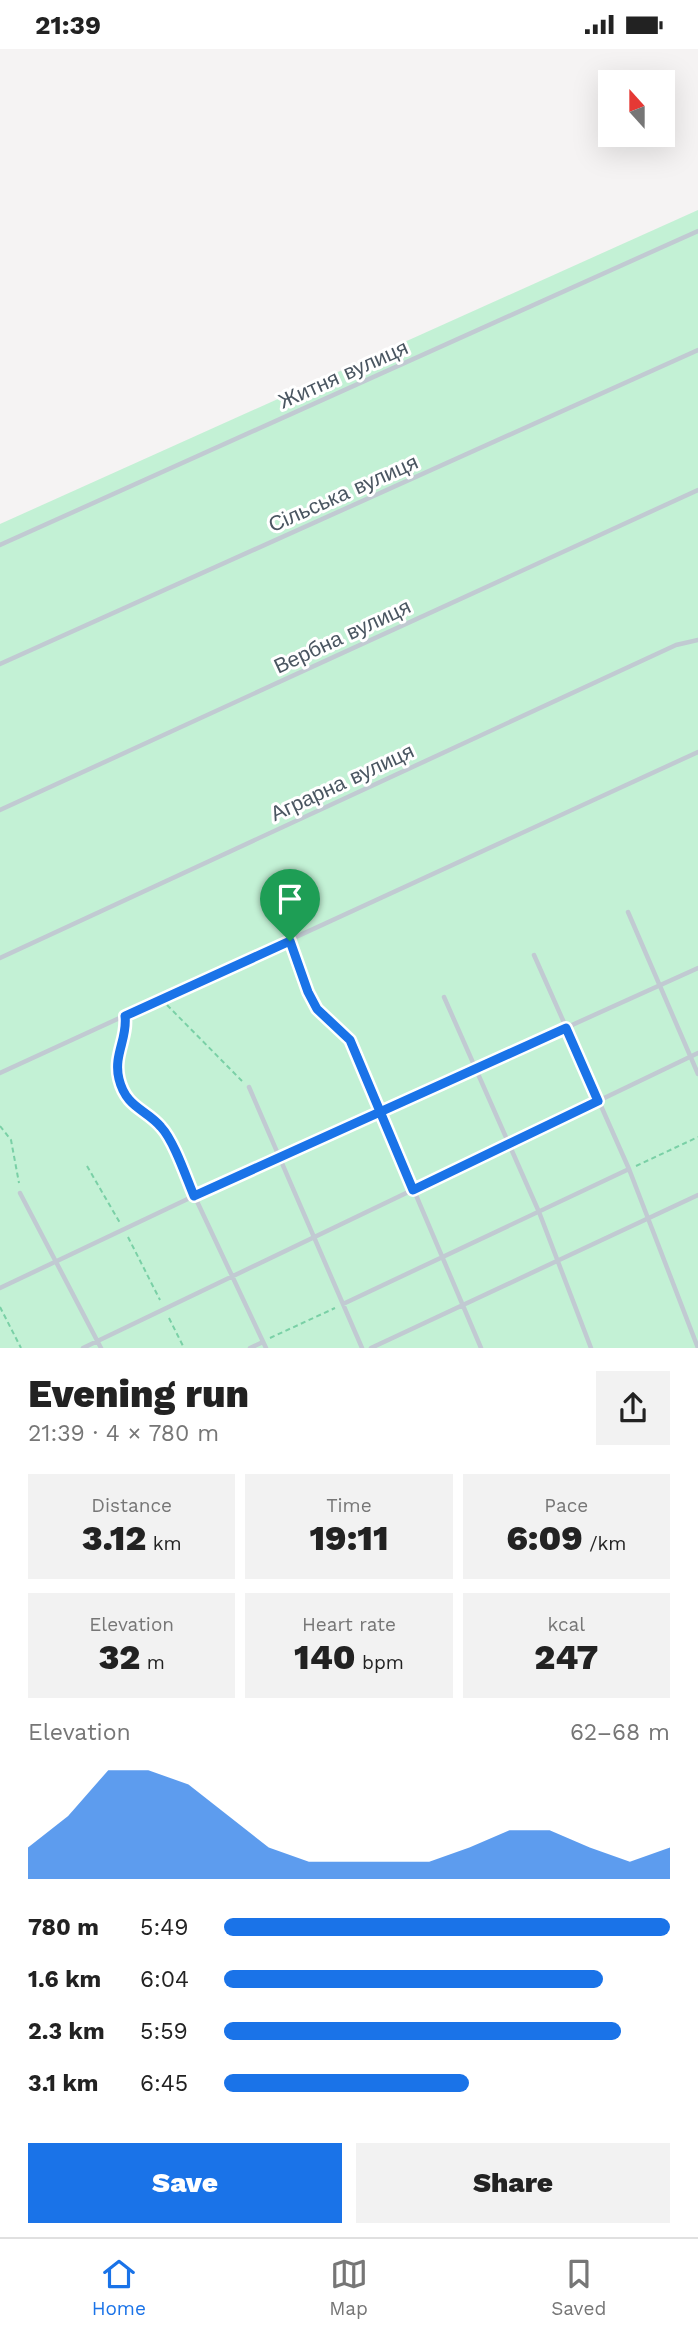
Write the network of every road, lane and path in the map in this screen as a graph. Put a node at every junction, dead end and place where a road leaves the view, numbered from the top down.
1 (698, 231) edge
2 (698, 350) edge
3 (698, 490) edge
4 (0, 545) edge
5 (698, 640) edge
6 (0, 664) edge
7 (698, 752) edge
8 (0, 810) edge
9 (628, 912) dead end
10 (290, 941) junction
11 (534, 955) dead end
12 (0, 958) edge
13 (698, 968) edge
14 (660, 986) junction
15 (444, 997) dead end
16 (163, 998) junction
17 (125, 1016) junction
18 (566, 1028) junction
19 (350, 1040) joint
20 (698, 1053) edge
21 (691, 1057) junction
22 (475, 1069) junction
23 (0, 1073) edge
24 (698, 1074) edge
25 (248, 1087) joint
26 (598, 1101) junction
27 (380, 1112) junction
28 (0, 1126) edge
29 (162, 1127) joint
30 (698, 1137) edge
31 (509, 1144) junction
32 (279, 1158) junction
33 (87, 1166) dead end
34 (629, 1169) junction
35 (413, 1190) junction
36 (20, 1193) joint
37 (698, 1195) edge
38 (194, 1196) junction
39 (539, 1212) junction
40 (648, 1218) junction
41 (124, 1229) junction
42 (314, 1237) junction
43 (442, 1257) junction
44 (56, 1261) junction
45 (558, 1261) junction
46 (232, 1276) junction
47 (0, 1288) edge
48 (343, 1304) junction
49 (462, 1305) junction
50 (0, 1307) edge
51 (164, 1309) junction
52 (97, 1341) junction
53 (263, 1342) junction
54 (21, 1348) edge
55 (83, 1348) edge
56 (101, 1348) edge
57 (184, 1348) edge
58 (250, 1348) edge
59 (266, 1348) edge
60 (362, 1348) edge
61 (371, 1348) edge
62 (481, 1348) edge
63 (591, 1348) edge
64 (698, 1348) edge

1 - 4 lane, Житня вулиця
2 - 6 lane, Сільська вулиця
3 - 8 lane, Вербна вулиця
5 - 12 lane, Аграрна вулиця
7 - 10 lane
9 - 14 lane
10 - 16 lane
10 - 19 path
11 - 18 lane
13 - 14 lane
14 - 18 lane
14 - 21 lane
15 - 22 lane
16 - 17 lane
16 - 25 path
17 - 23 lane
17 - 29 path
18 - 22 lane
18 - 26 lane
19 - 27 lane
20 - 21 lane
21 - 24 lane
21 - 26 lane
22 - 27 lane
22 - 31 lane
25 - 32 lane
26 - 31 lane
26 - 34 lane
27 - 32 lane
27 - 35 lane
28 - 36 path
29 - 38 lane
30 - 34 path
31 - 35 lane
31 - 39 lane
32 - 38 lane
32 - 42 lane
33 - 41 path
34 - 39 lane
34 - 40 lane
35 - 42 lane
35 - 43 lane
36 - 44 lane
37 - 40 lane
38 - 41 lane
38 - 46 lane
39 - 43 lane
39 - 45 lane
40 - 45 lane
40 - 64 lane
41 - 44 lane
41 - 51 path
42 - 46 lane
42 - 48 lane
43 - 48 lane
43 - 49 lane
44 - 47 lane
44 - 52 lane
45 - 49 lane
45 - 63 lane
46 - 51 lane
46 - 53 lane
48 - 53 path
48 - 60 lane
49 - 61 lane
49 - 62 lane
50 - 54 path
51 - 52 lane
51 - 57 path
52 - 55 lane
52 - 56 lane
53 - 58 lane
53 - 59 lane

